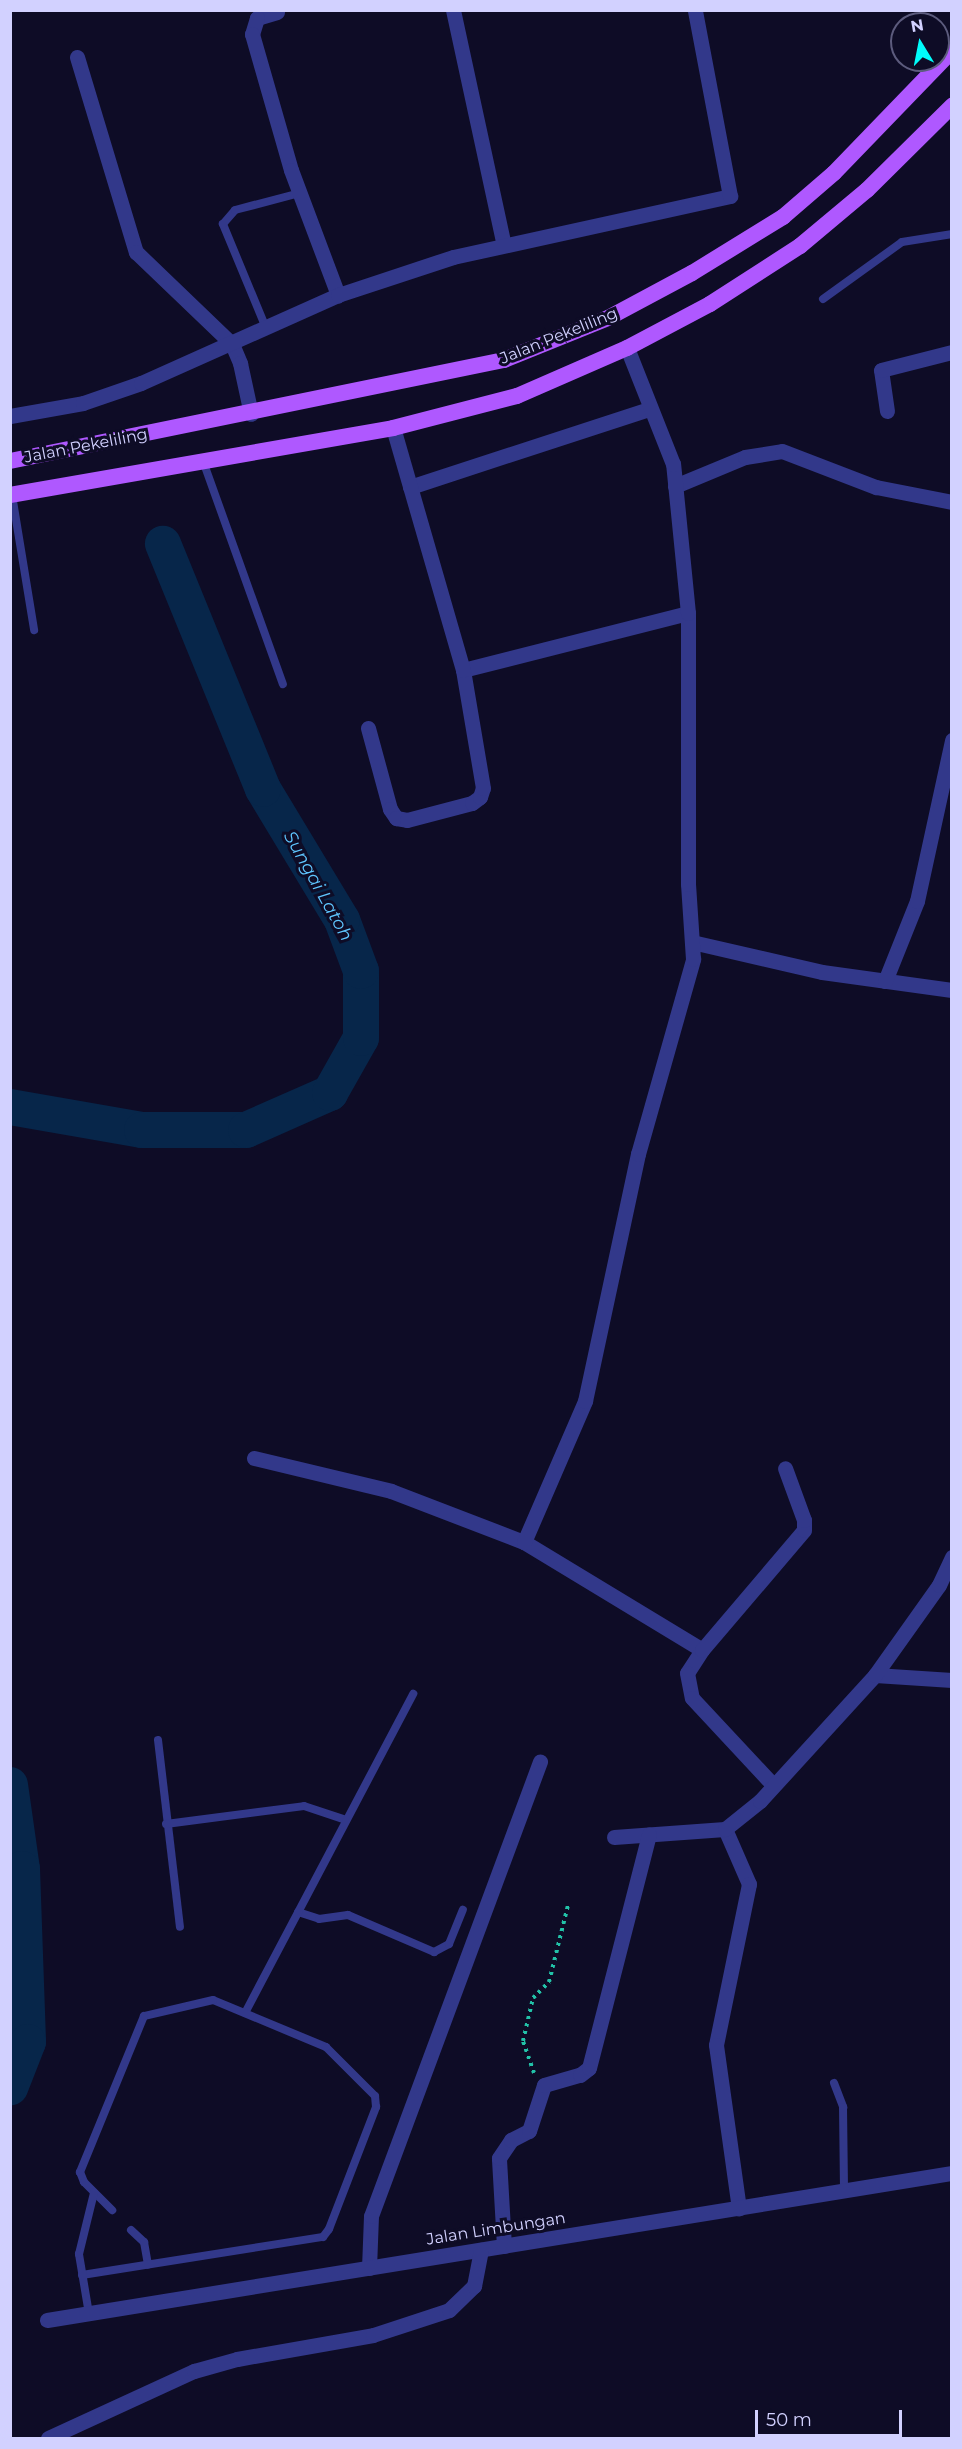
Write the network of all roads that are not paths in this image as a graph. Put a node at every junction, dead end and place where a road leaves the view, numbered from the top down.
1 (453, 10) edge
2 (694, 10) edge
3 (277, 12) edge
4 (951, 51) edge
5 (77, 57) dead end
6 (951, 106) edge
7 (300, 194) junction
8 (951, 234) edge
9 (504, 245) junction
10 (338, 295) junction
11 (823, 299) dead end
12 (266, 328) junction
13 (232, 344) junction
14 (627, 348) junction
15 (951, 352) edge
16 (650, 409) junction
17 (886, 411) dead end
18 (251, 414) junction
19 (10, 416) edge
20 (393, 429) junction
21 (203, 460) junction
22 (10, 461) edge
23 (675, 486) junction
24 (410, 487) junction
25 (11, 495) edge
26 (951, 502) edge
27 (687, 613) junction
28 (34, 630) dead end
29 (463, 670) junction
30 (283, 684) dead end
31 (368, 728) dead end
32 (951, 740) edge
33 (692, 942) junction
34 (885, 981) junction
35 (951, 990) edge
36 (254, 1458) dead end
37 (785, 1468) dead end
38 (524, 1542) junction
39 (951, 1557) edge
40 (702, 1650) junction
41 (874, 1675) junction
42 (951, 1680) edge
43 (412, 1694) dead end
44 (158, 1740) dead end
45 (540, 1761) dead end
46 (773, 1785) junction
47 (346, 1820) junction
48 (166, 1824) junction
49 (725, 1829) junction
50 (649, 1834) junction
51 (614, 1837) dead end
52 (463, 1910) dead end
53 (298, 1912) junction
54 (180, 1928) dead end
55 (245, 2013) junction
56 (834, 2083) dead end
57 (951, 2173) edge
58 (843, 2190) junction
59 (94, 2193) junction
60 (739, 2208) junction
61 (112, 2210) dead end
62 (132, 2230) dead end
63 (504, 2246) junction
64 (481, 2250) junction
65 (148, 2265) junction
66 (369, 2268) junction
67 (82, 2275) junction
68 (89, 2314) junction
69 (47, 2320) dead end
70 (48, 2439) edge

1 - 9 street
2 - 9 street
3 - 7 street
4 - 18 main road, Jalan Pekeliling
5 - 13 street
6 - 14 main road, Jalan Pekeliling
7 - 10 street
7 - 12 lane
8 - 11 lane
9 - 10 street
10 - 12 street
12 - 13 street
13 - 18 street
13 - 19 street
14 - 16 street
14 - 20 main road, Jalan Pekeliling
15 - 17 street
16 - 23 street
16 - 24 street
18 - 22 main road, Jalan Pekeliling
20 - 21 main road, Jalan Pekeliling
20 - 24 street
21 - 25 main road, Jalan Pekeliling
21 - 30 lane
23 - 26 street
23 - 27 street
24 - 29 street
25 - 28 lane
27 - 29 street
27 - 33 street
29 - 31 street
32 - 34 street
33 - 34 street
33 - 38 street
34 - 35 street
36 - 38 street
37 - 40 street
38 - 40 street
39 - 41 street
40 - 46 street
41 - 42 street
41 - 46 street
43 - 47 lane
44 - 48 lane
45 - 66 street
46 - 49 street
47 - 48 lane
47 - 53 lane
48 - 54 lane
49 - 50 street
49 - 60 street
50 - 51 street
50 - 63 street
52 - 53 lane
53 - 55 lane
55 - 59 lane
55 - 65 lane
56 - 58 lane
57 - 58 street, Jalan Limbungan
58 - 60 street, Jalan Limbungan
59 - 61 lane
59 - 67 lane
60 - 63 street, Jalan Limbungan
62 - 65 lane
63 - 64 street, Jalan Limbungan
64 - 66 street, Jalan Limbungan
64 - 70 street
65 - 67 lane
66 - 68 street, Jalan Limbungan
67 - 68 lane
68 - 69 street, Jalan Limbungan

